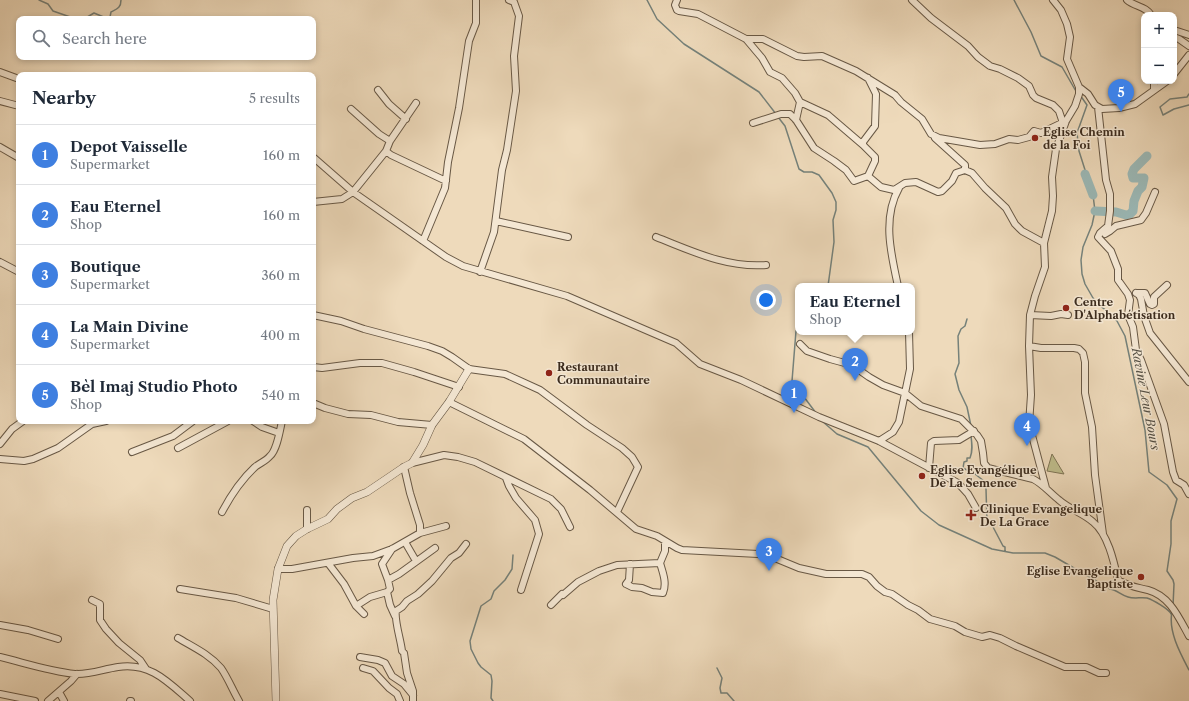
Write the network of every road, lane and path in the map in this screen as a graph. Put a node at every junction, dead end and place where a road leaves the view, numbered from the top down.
1 (476, 0) edge
2 (509, 0) edge
3 (677, 0) edge
4 (912, 0) edge
5 (1053, 0) edge
6 (1127, 0) edge
7 (1148, 12) edge
8 (1177, 31) edge
9 (1189, 35) edge
10 (1177, 38) edge
11 (746, 39) junction
12 (1189, 46) edge
13 (1189, 55) edge
14 (1177, 70) edge
15 (0, 72) edge
16 (868, 77) junction
17 (16, 78) edge
18 (1154, 84) edge
19 (1163, 84) edge
20 (1079, 86) junction
21 (378, 90) dead end
22 (1154, 90) junction
23 (0, 102) edge
24 (800, 102) junction
25 (416, 103) dead end
26 (16, 105) edge
27 (1098, 107) junction
28 (350, 109) dead end
29 (406, 119) junction
30 (796, 120) junction
31 (753, 123) dead end
32 (1064, 123) junction
33 (931, 134) junction
34 (390, 141) junction
35 (863, 145) junction
36 (0, 147) edge
37 (386, 151) junction
38 (16, 156) edge
39 (316, 160) edge
40 (965, 170) junction
41 (868, 176) junction
42 (446, 181) junction
43 (899, 188) junction
44 (353, 192) junction
45 (1155, 192) dead end
46 (316, 202) edge
47 (496, 221) junction
48 (1106, 231) junction
49 (568, 237) dead end
50 (656, 237) dead end
51 (423, 241) junction
52 (1044, 243) junction
53 (0, 262) edge
54 (766, 265) dead end
55 (16, 270) edge
56 (480, 272) junction
57 (897, 283) edge
58 (1166, 285) dead end
59 (1030, 315) junction
60 (1068, 315) dead end
61 (316, 316) edge
62 (909, 335) edge
63 (800, 344) dead end
64 (1029, 346) junction
65 (316, 367) edge
66 (469, 369) junction
67 (1189, 382) edge
68 (459, 387) junction
69 (905, 394) junction
70 (449, 402) junction
71 (316, 404) edge
72 (19, 424) edge
73 (92, 424) edge
74 (190, 424) edge
75 (222, 424) edge
76 (258, 424) edge
77 (281, 424) edge
78 (432, 425) junction
79 (279, 432) junction
80 (971, 434) junction
81 (879, 441) junction
82 (0, 444) edge
83 (178, 448) dead end
84 (132, 452) dead end
85 (0, 459) edge
86 (412, 464) junction
87 (404, 467) junction
88 (929, 468) junction
89 (506, 478) junction
90 (1046, 488) junction
91 (1189, 494) edge
92 (976, 508) dead end
93 (307, 510) dead end
94 (222, 512) dead end
95 (617, 512) junction
96 (446, 526) dead end
97 (570, 527) dead end
98 (307, 528) junction
99 (420, 533) junction
100 (1104, 537) junction
101 (665, 541) junction
102 (405, 542) junction
103 (466, 544) dead end
104 (434, 548) dead end
105 (392, 549) junction
106 (416, 561) junction
107 (328, 563) junction
108 (660, 563) junction
109 (630, 564) junction
110 (278, 569) junction
111 (388, 580) junction
112 (180, 589) dead end
113 (521, 590) dead end
114 (387, 592) junction
115 (92, 600) dead end
116 (551, 605) dead end
117 (356, 606) junction
118 (273, 609) junction
119 (364, 614) dead end
120 (395, 616) junction
121 (0, 625) edge
122 (1189, 636) edge
123 (178, 638) dead end
124 (58, 639) dead end
125 (0, 657) edge
126 (360, 657) dead end
127 (363, 668) dead end
128 (146, 669) junction
129 (1106, 673) dead end
130 (77, 674) junction
131 (59, 692) junction
132 (0, 694) edge
133 (413, 698) edge
134 (35, 701) edge
135 (48, 701) edge
136 (64, 701) edge
137 (190, 701) edge
138 (239, 701) edge
139 (276, 701) edge
140 (400, 701) edge

1 - 42 street
2 - 47 street
3 - 11 street
4 - 32 street
5 - 20 street
6 - 7 street
8 - 9 street
10 - 12 street
11 - 16 street
11 - 24 street
13 - 14 street
15 - 17 street
16 - 33 street
16 - 35 street
18 - 22 street
19 - 22 street
20 - 27 street
20 - 32 street
21 - 29 street
22 - 27 street
23 - 26 street
24 - 30 street
24 - 35 street
25 - 29 street
27 - 48 street
28 - 34 street
29 - 34 street
30 - 31 street
30 - 41 street
32 - 33 street
32 - 52 street
33 - 40 street
34 - 37 street
35 - 41 street
36 - 38 street
37 - 42 street
37 - 44 street
39 - 44 street
40 - 43 street
40 - 52 street
41 - 43 street
42 - 51 street
43 - 57 street
44 - 46 street
44 - 51 street
45 - 48 street
47 - 49 street
47 - 56 street
48 - 91 street
50 - 54 street
51 - 56 street
52 - 59 street
53 - 55 street
56 - 81 street
58 - 67 street
59 - 60 street
59 - 64 street
61 - 66 street
62 - 69 street
63 - 69 street
64 - 90 street
64 - 100 street
65 - 68 street
66 - 68 street
66 - 95 street
68 - 70 street
69 - 80 street
69 - 81 street
70 - 78 street
70 - 95 street
71 - 78 street
72 - 82 street
73 - 85 street
74 - 84 street
75 - 83 street
76 - 79 street
77 - 79 street
78 - 86 street
79 - 94 street
80 - 88 street
80 - 90 street
81 - 88 street
86 - 87 street
86 - 89 street
87 - 98 street
87 - 99 street
88 - 92 street
89 - 97 street
89 - 113 street
90 - 100 street
93 - 98 street
95 - 101 street
96 - 99 street
98 - 110 street
99 - 102 street
100 - 122 street
101 - 108 street
101 - 129 street
102 - 105 street
102 - 106 street
103 - 120 street
104 - 106 street
105 - 107 street
105 - 111 street
106 - 111 street
107 - 110 street
107 - 117 street
108 - 109 street
108 - 109 street
109 - 116 street
110 - 118 street
111 - 114 street
112 - 118 street
114 - 117 street
114 - 120 street
115 - 128 street
117 - 119 street
118 - 139 street
120 - 133 street
121 - 124 street
123 - 138 street
125 - 130 street
126 - 133 street
127 - 140 street
128 - 130 street
128 - 137 street
130 - 131 street
131 - 135 street
131 - 136 street
132 - 134 street

